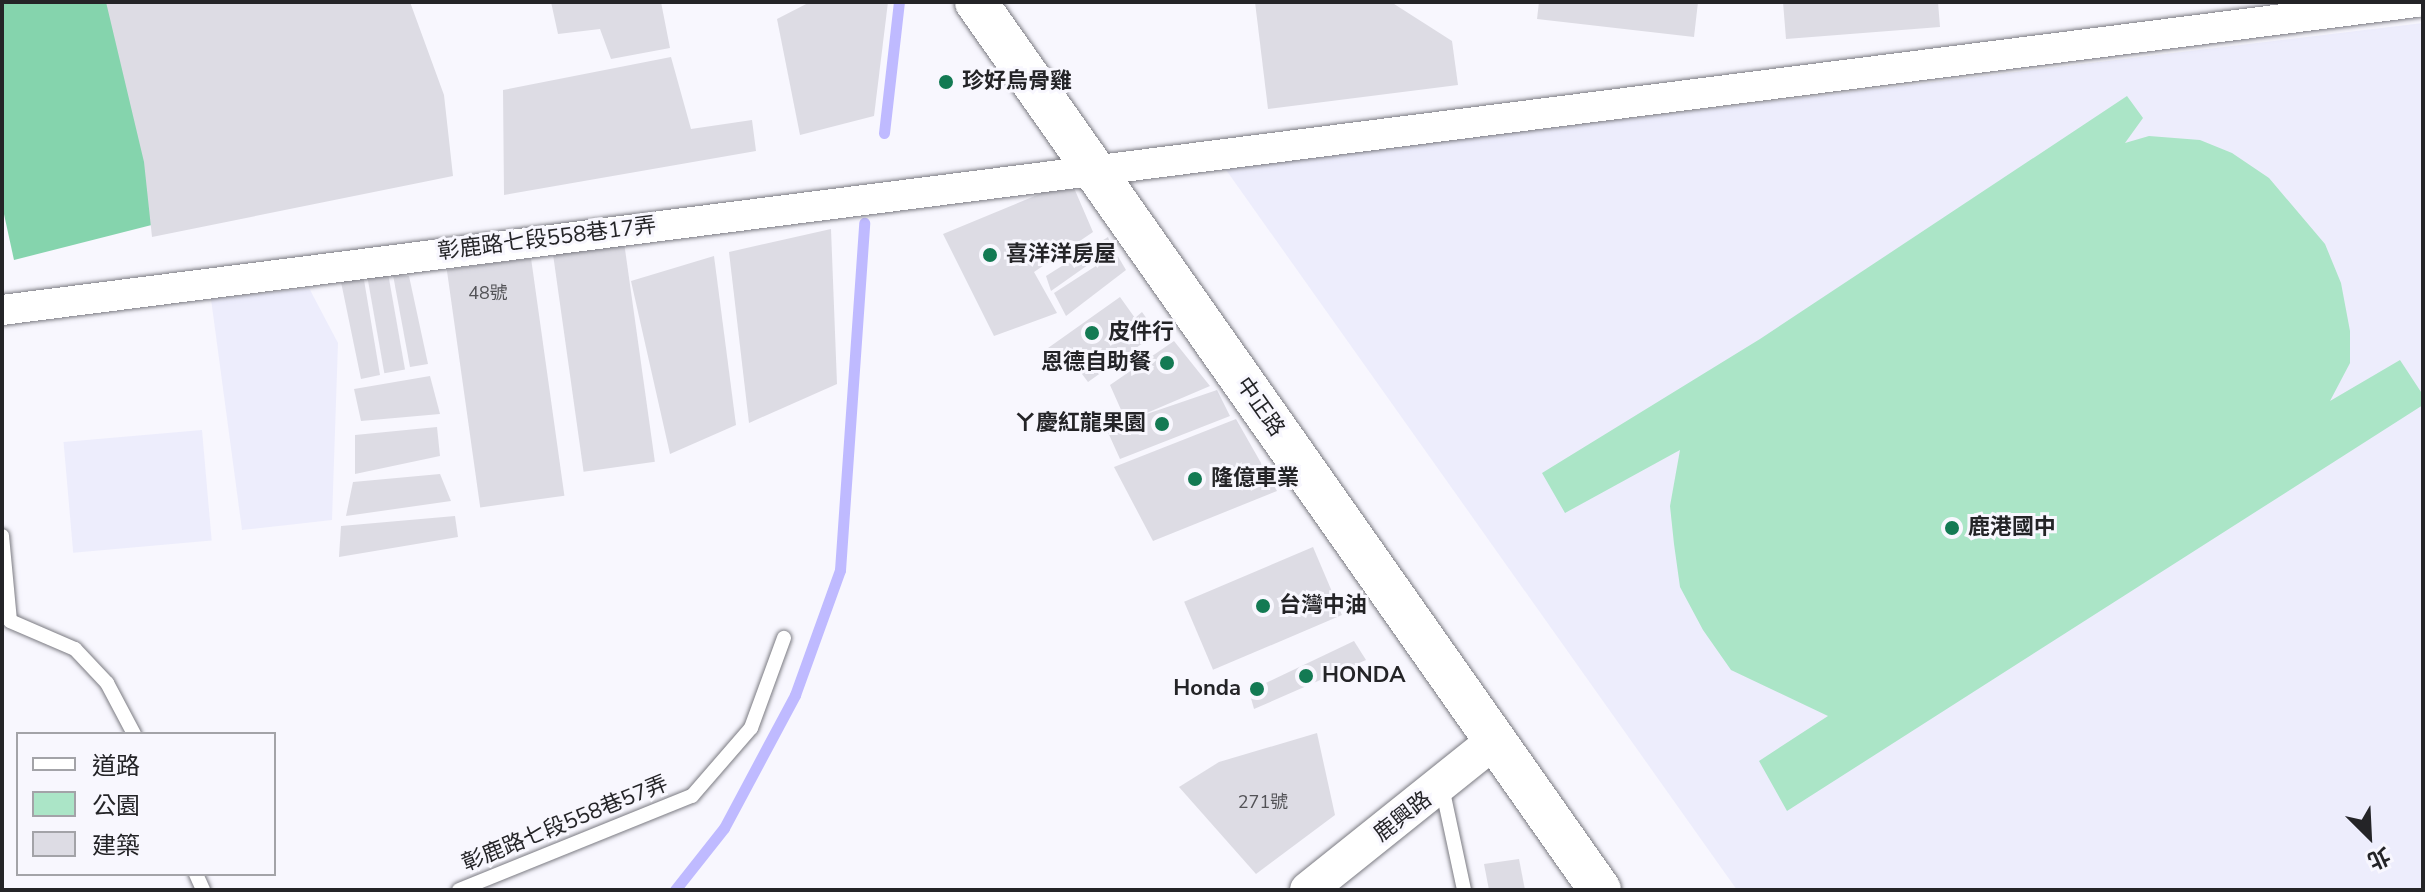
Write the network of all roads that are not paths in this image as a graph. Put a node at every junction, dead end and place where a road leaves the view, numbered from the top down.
1 (976, 2) edge
2 (2417, 2) edge
3 (1092, 168) junction
4 (2, 310) edge
5 (2, 536) edge
6 (6, 621) edge
7 (784, 638) dead end
8 (133, 732) edge
9 (1495, 740) junction
10 (1442, 787) junction
11 (459, 890) edge
12 (1308, 890) edge
13 (1464, 890) edge
14 (1600, 890) edge

1 - 3 main road, 中正路
2 - 3 street, 彰鹿路七段558巷17弄
3 - 4 street, 彰鹿路七段558巷17弄
3 - 9 main road, 中正路
5 - 6 lane
6 - 8 lane
7 - 11 lane, 彰鹿路七段558巷57弄
9 - 10 street, 鹿興路
9 - 14 main road, 中正路
10 - 12 street, 鹿興路
10 - 13 lane

